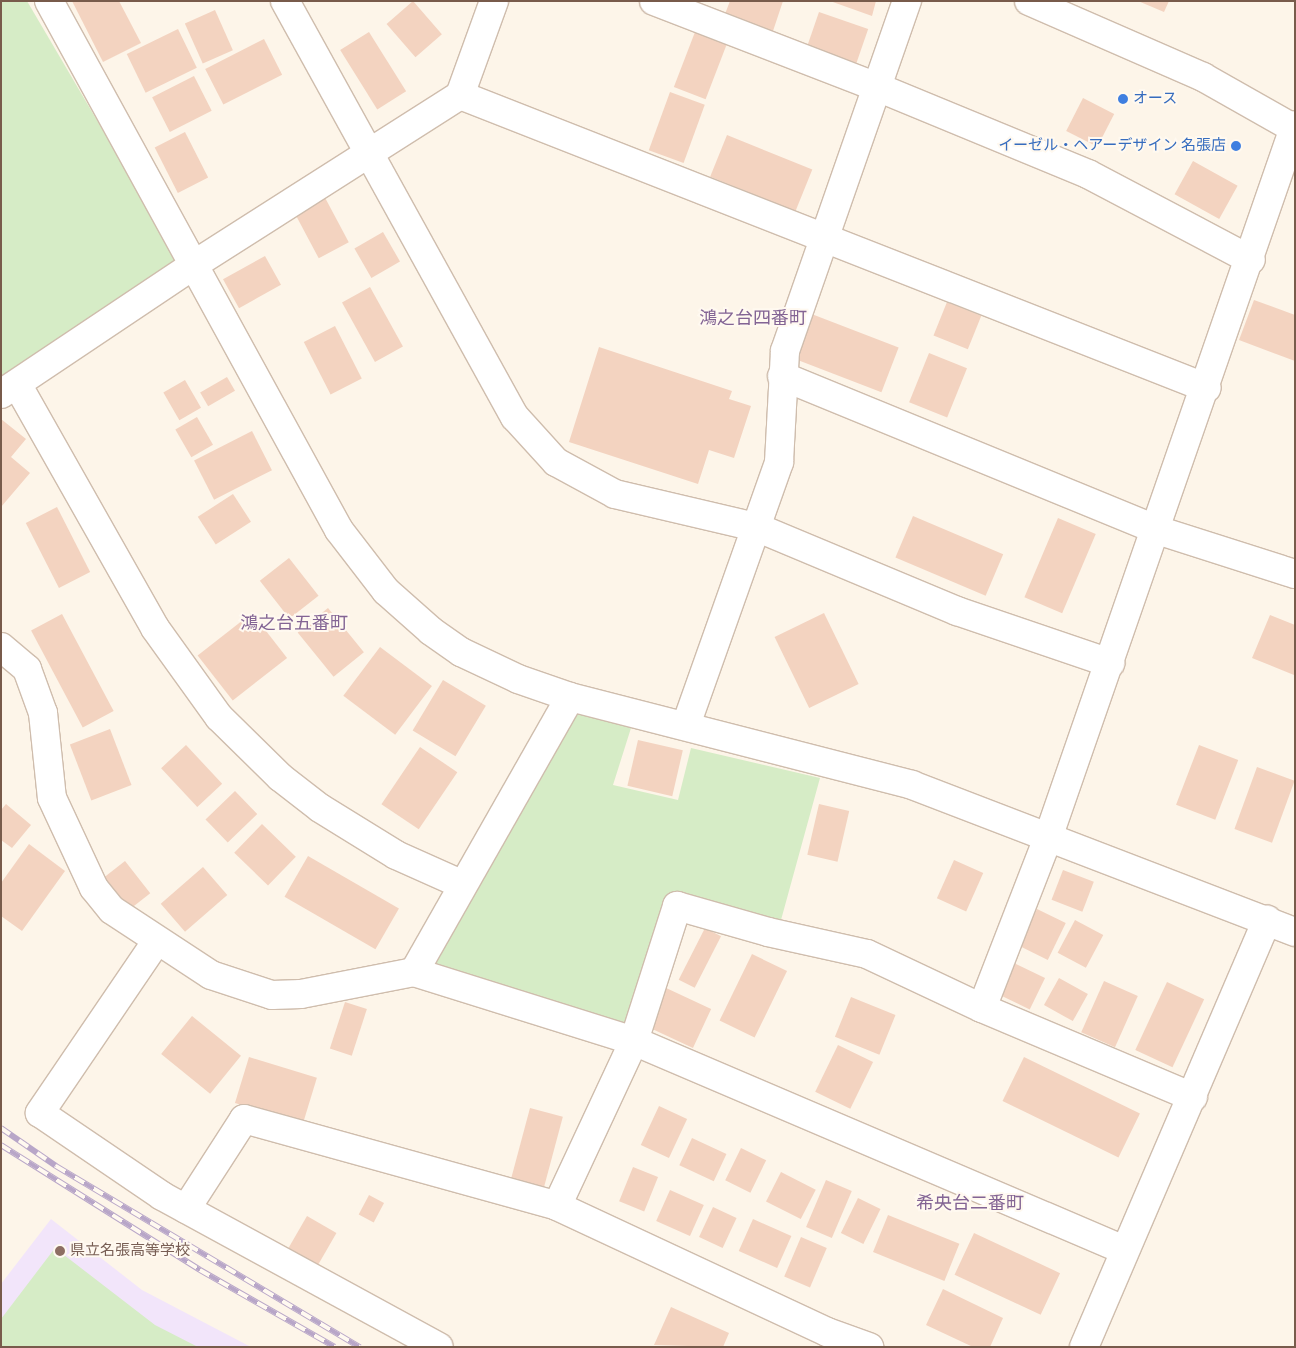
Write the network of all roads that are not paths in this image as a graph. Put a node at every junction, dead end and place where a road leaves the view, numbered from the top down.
1 (49, 1) edge
2 (285, 1) edge
3 (494, 1) edge
4 (654, 1) edge
5 (908, 1) edge
6 (1028, 1) edge
7 (877, 87) junction
8 (460, 96) junction
9 (1294, 128) edge
10 (370, 154) junction
11 (826, 239) junction
12 (1251, 260) junction
13 (195, 264) junction
14 (782, 376) junction
15 (1207, 388) junction
16 (9, 389) edge
17 (756, 527) junction
18 (1157, 530) junction
19 (1295, 574) edge
20 (1, 647) edge
21 (1110, 663) junction
22 (570, 697) junction
23 (686, 725) junction
24 (1049, 835) junction
25 (463, 885) junction
26 (1266, 919) junction
27 (1295, 932) edge
28 (156, 942) junction
29 (414, 972) junction
30 (982, 1008) junction
31 (634, 1041) junction
32 (1193, 1096) junction
33 (558, 1206) junction
34 (186, 1209) junction
35 (1124, 1250) junction
36 (823, 1339) edge
37 (439, 1347) edge
38 (869, 1347) edge
39 (1084, 1347) edge

1 - 13 street
2 - 10 street
3 - 8 street
4 - 7 street
5 - 7 street
6 - 9 street
7 - 11 street
7 - 12 street
8 - 10 street
8 - 11 street
9 - 12 street
10 - 13 street
10 - 17 street
11 - 14 street
11 - 15 street
12 - 15 street
13 - 16 street
13 - 22 street
14 - 17 street
14 - 18 street
15 - 18 street
16 - 25 street
17 - 21 street
17 - 23 street
18 - 19 street
18 - 21 street
20 - 28 street
21 - 24 street
22 - 23 street
22 - 25 street
23 - 24 street
24 - 26 street
24 - 30 street
25 - 29 street
26 - 27 street
26 - 32 street
28 - 29 street
28 - 34 street
29 - 31 street
30 - 31 street
30 - 32 street
31 - 33 street
31 - 35 street
32 - 35 street
33 - 34 street
33 - 36 street
34 - 37 street
35 - 39 street
36 - 38 street

